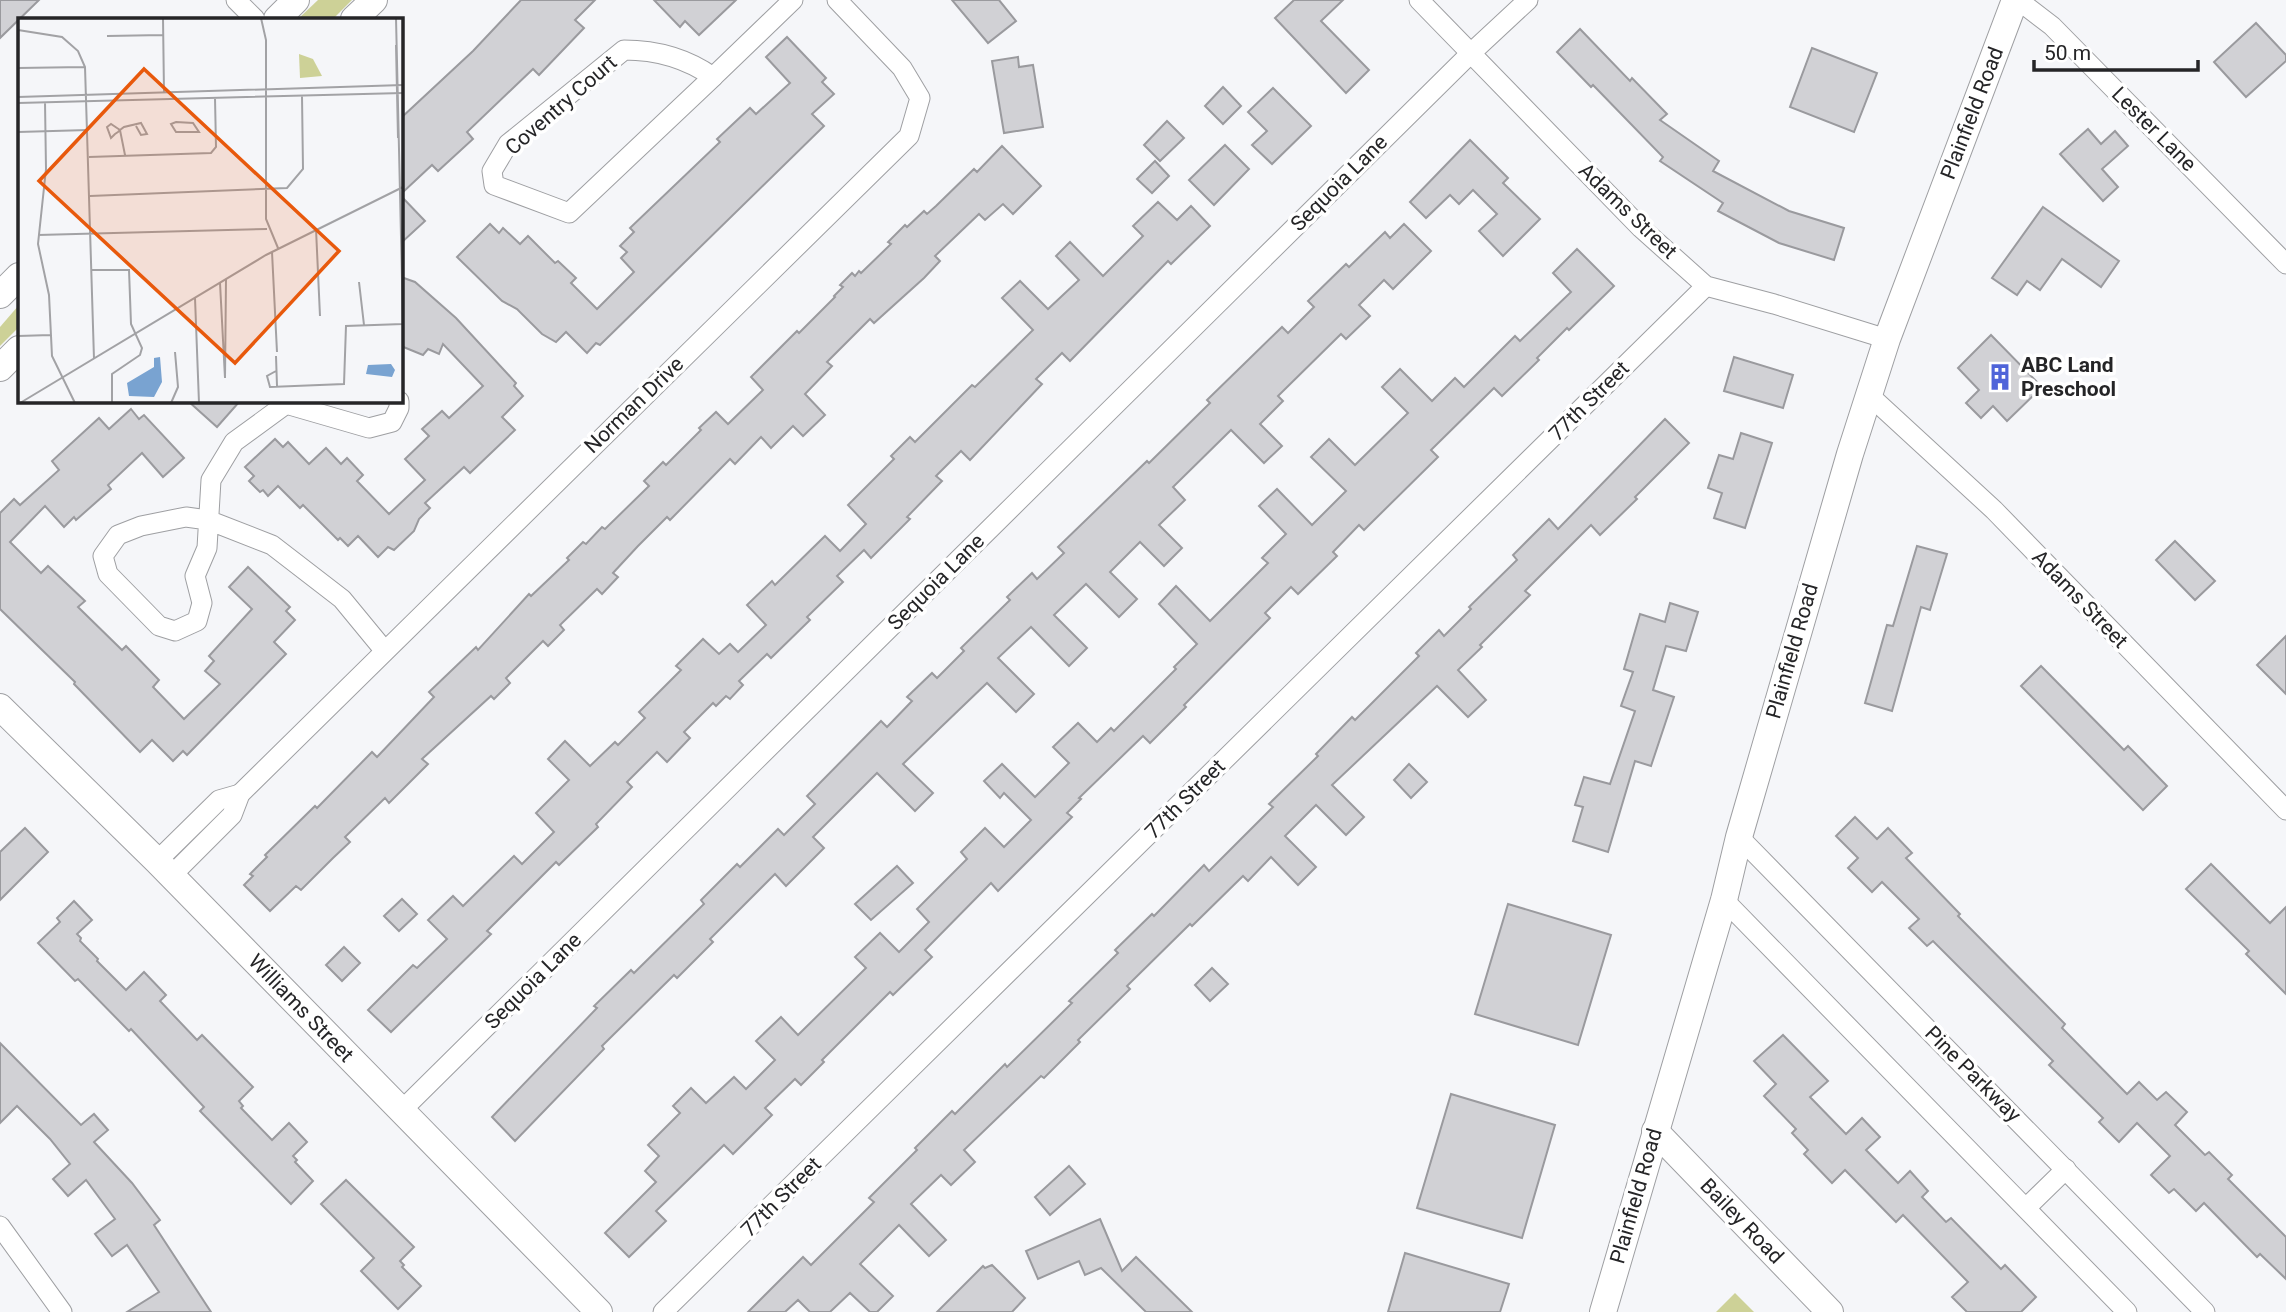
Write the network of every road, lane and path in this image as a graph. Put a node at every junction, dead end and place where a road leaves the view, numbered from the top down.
1 (236, 0) edge
2 (296, 0) edge
3 (374, 0) edge
4 (793, 0) edge
5 (837, 0) edge
6 (1419, 0) edge
7 (1528, 0) edge
8 (2016, 0) edge
9 (254, 18) edge
10 (278, 18) edge
11 (355, 18) edge
12 (1471, 53) junction
13 (713, 77) junction
14 (2286, 264) edge
15 (18, 277) edge
16 (1706, 286) junction
17 (0, 295) edge
18 (1887, 340) junction
19 (18, 350) edge
20 (0, 368) edge
21 (1869, 395) junction
22 (399, 402) edge
23 (286, 403) edge
24 (208, 520) junction
25 (384, 650) junction
26 (2, 714) edge
27 (2286, 810) edge
28 (1739, 837) junction
29 (164, 869) junction
30 (1724, 900) junction
31 (401, 1111) junction
32 (1655, 1131) junction
33 (2066, 1169) junction
34 (2026, 1208) junction
35 (0, 1226) edge
36 (62, 1312) edge
37 (599, 1312) edge
38 (663, 1312) edge
39 (1603, 1312) edge
40 (1830, 1312) edge
41 (2127, 1312) edge
42 (2205, 1312) edge

1 - 9 street
2 - 10 main road
3 - 11 main road
4 - 13 street, Coventry Court
5 - 25 street, Norman Drive
6 - 12 street, Adams Street
7 - 12 street, Sequoia Lane
8 - 14 street, Lester Lane
8 - 18 main road, Plainfield Road
12 - 16 street, Adams Street
12 - 31 street, Sequoia Lane
13 - 13 street, Coventry Court
15 - 17 main road
16 - 18 street, Adams Street
16 - 38 street, 77th Street
18 - 21 main road, Plainfield Road
19 - 20 main road
21 - 27 street, Adams Street
21 - 28 main road, Plainfield Road
22 - 23 street
23 - 24 street
24 - 24 street
24 - 25 street
25 - 29 street, Norman Drive
26 - 29 main road, Williams Street
28 - 30 main road, Plainfield Road
28 - 33 street, Pine Parkway
29 - 31 main road, Williams Street
30 - 32 main road, Plainfield Road
30 - 34 street
31 - 37 main road, Williams Street
32 - 39 main road, Plainfield Road
32 - 40 main road, Bailey Road
33 - 34 street
33 - 42 street, Pine Parkway
34 - 41 street
35 - 36 street

